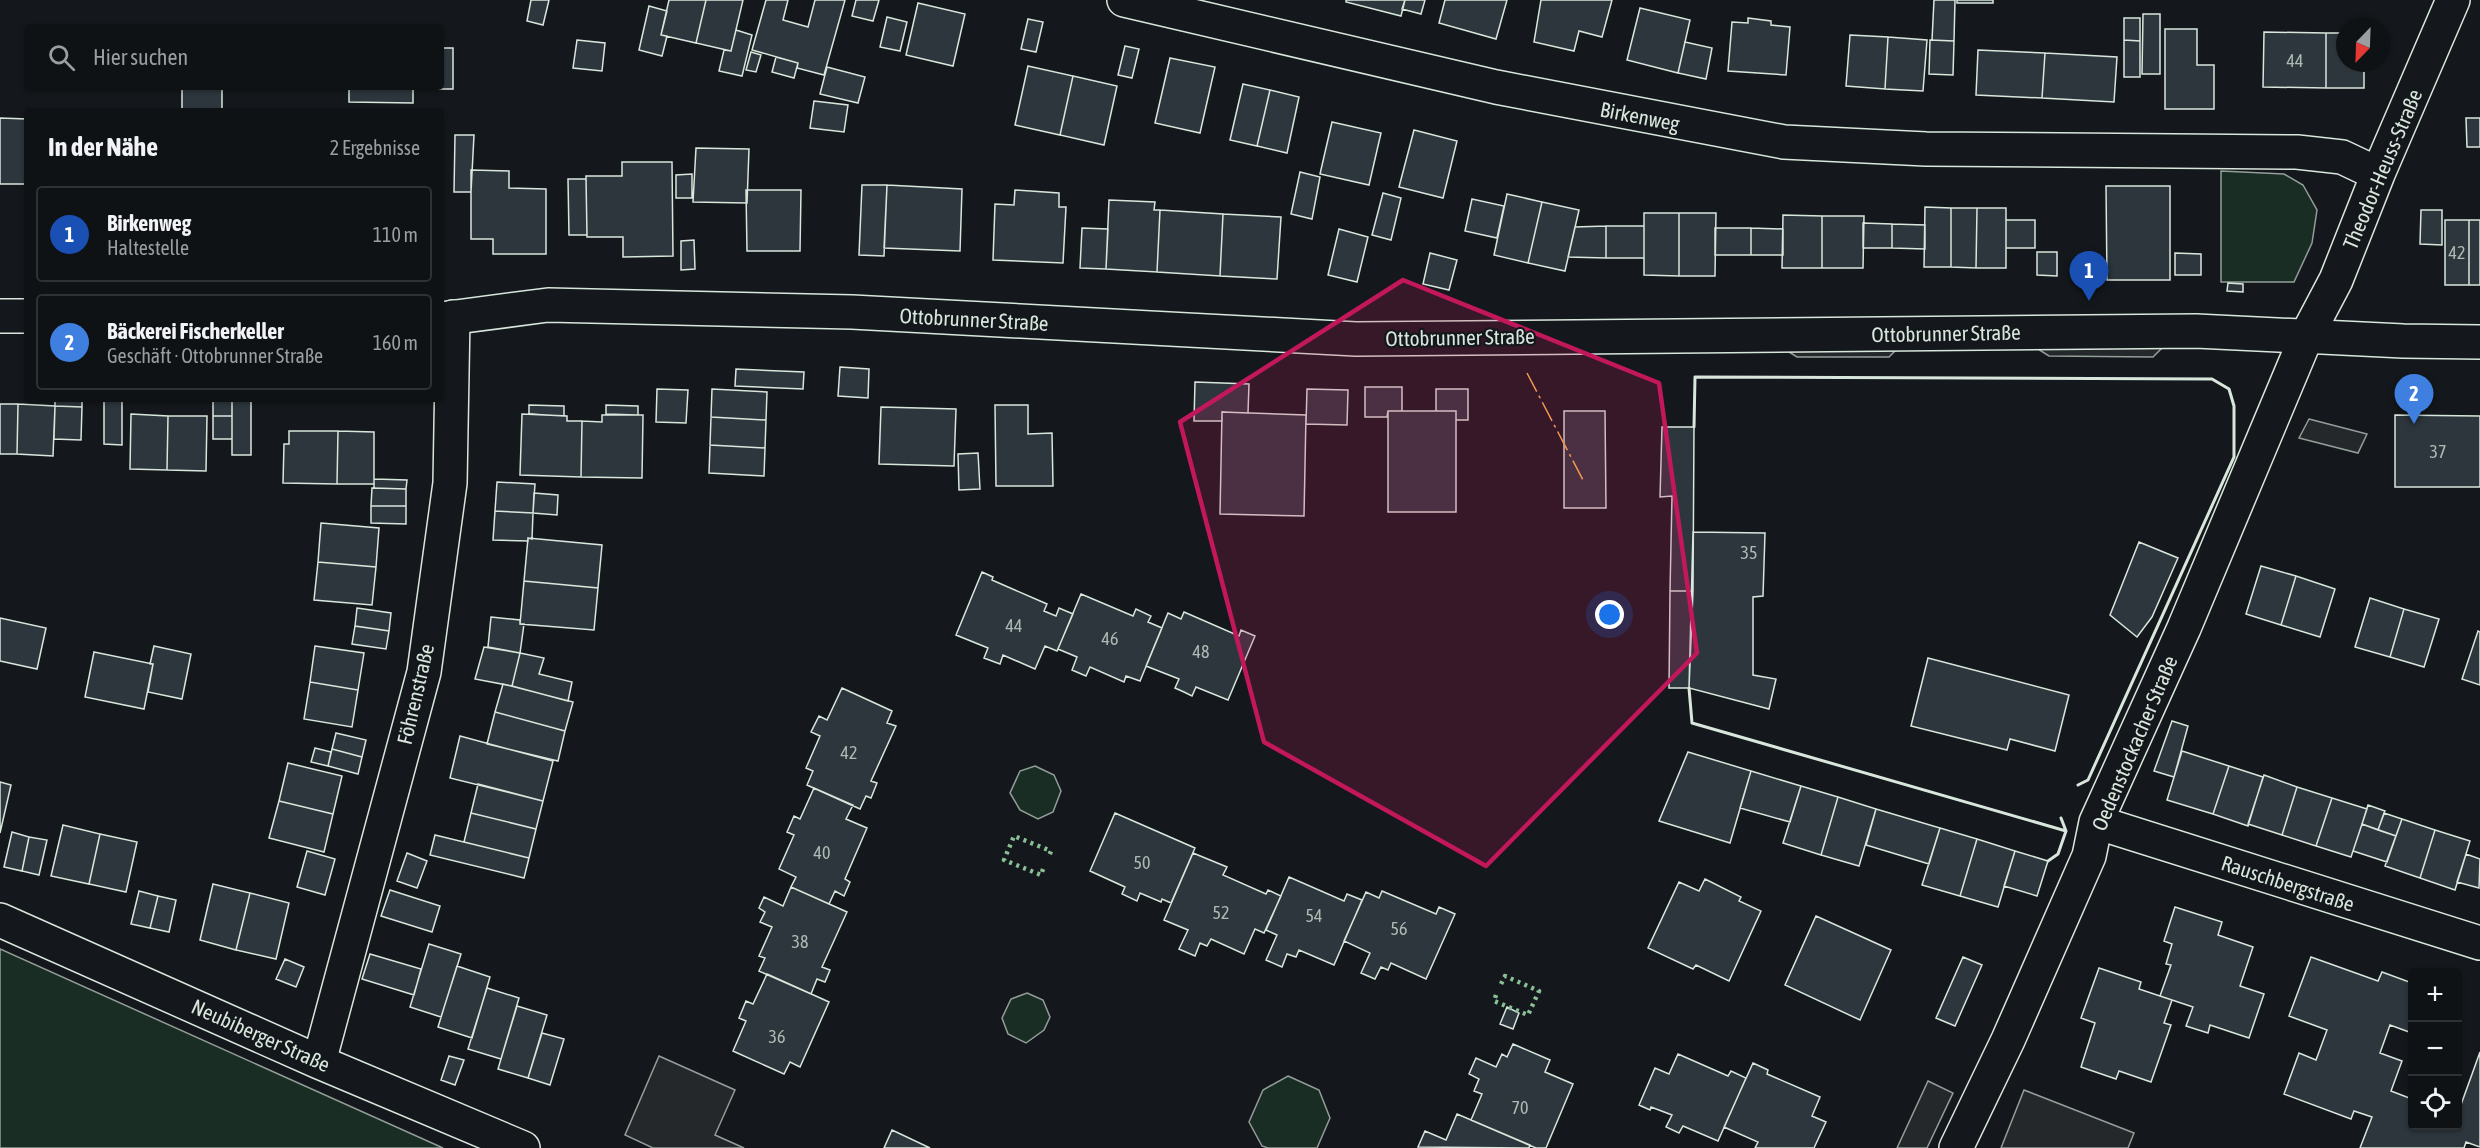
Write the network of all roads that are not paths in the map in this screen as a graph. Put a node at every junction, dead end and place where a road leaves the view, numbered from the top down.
1 (1124, 0) edge
2 (2453, 0) edge
3 (2378, 174) junction
4 (0, 316) edge
5 (24, 316) edge
6 (447, 318) edge
7 (2307, 335) junction
8 (2480, 342) edge
9 (2096, 822) junction
10 (0, 920) edge
11 (2480, 943) edge
12 (319, 1062) junction
13 (523, 1148) edge
14 (1956, 1148) edge

1 - 3 street, Birkenweg
2 - 3 street, Theodor-Heuss-Straße
3 - 7 street, Theodor-Heuss-Straße
4 - 5 street
6 - 7 street, Ottobrunner Straße
6 - 12 street, Föhrenstraße
7 - 8 street, Ottobrunner Straße
7 - 9 street, Oedenstockacher Straße
9 - 11 street, Rauschbergstraße
9 - 14 street, Oedenstockacher Straße
10 - 12 street, Neubiberger Straße
12 - 13 street, Neubiberger Straße

